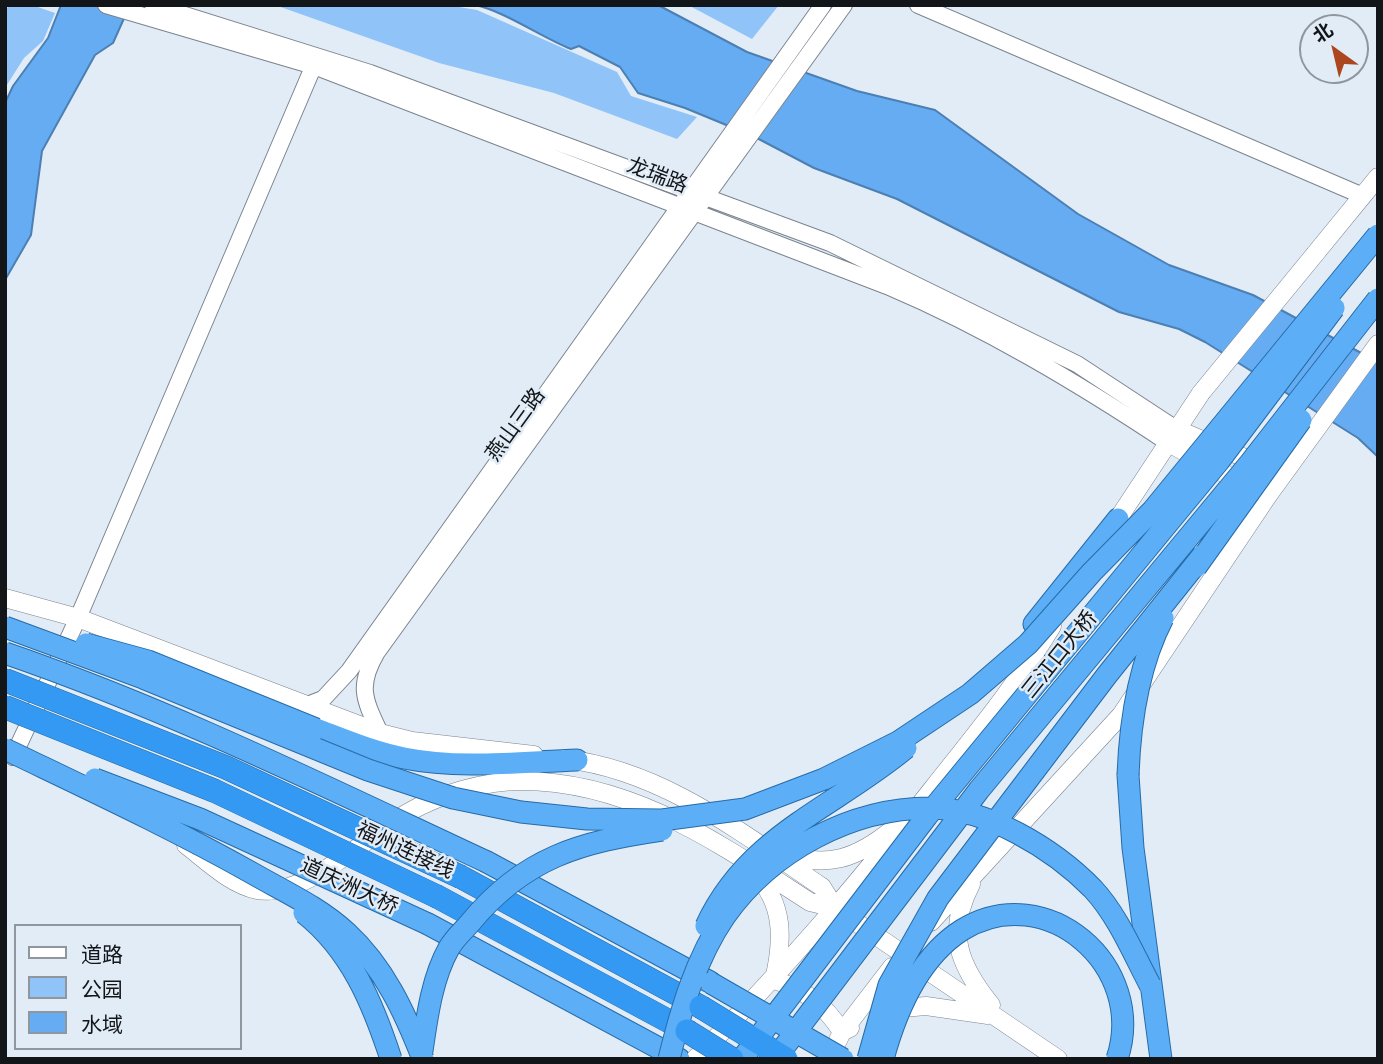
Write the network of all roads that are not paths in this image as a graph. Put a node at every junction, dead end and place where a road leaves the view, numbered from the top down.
1 (106, 5) edge
2 (153, 5) edge
3 (823, 5) edge
4 (844, 5) edge
5 (918, 5) edge
6 (944, 5) edge
7 (316, 61) junction
8 (1370, 187) edge
9 (699, 194) junction
10 (688, 211) junction
11 (1378, 235) edge
12 (1378, 250) edge
13 (1378, 299) edge
14 (1378, 315) edge
15 (1378, 344) edge
16 (1172, 435) junction
17 (1283, 474) junction
18 (1267, 497) junction
19 (1118, 519) junction
20 (1203, 555) junction
21 (5, 598) edge
22 (78, 618) junction
23 (5, 621) edge
24 (5, 627) edge
25 (5, 653) edge
26 (5, 680) edge
27 (305, 706) junction
28 (5, 707) edge
29 (380, 733) junction
30 (7, 751) edge
31 (577, 760) junction
32 (933, 789) junction
33 (745, 809) junction
34 (731, 827) junction
35 (750, 839) junction
36 (720, 844) junction
37 (736, 854) junction
38 (982, 864) junction
39 (259, 877) junction
40 (835, 908) junction
41 (903, 954) junction
42 (774, 981) junction
43 (1150, 985) junction
44 (689, 1017) junction
45 (1001, 1018) junction
46 (842, 1032) junction
47 (673, 1057) edge
48 (835, 1057) edge
49 (391, 1059) edge
50 (422, 1059) edge
51 (695, 1059) edge
52 (732, 1059) edge
53 (742, 1059) edge
54 (775, 1059) edge
55 (786, 1059) edge
56 (868, 1059) edge
57 (883, 1059) edge
58 (1058, 1059) edge
59 (1117, 1059) edge
60 (1161, 1059) edge

1 - 7 street, 龙瑞路
2 - 7 street, 龙瑞路
3 - 9 street, 燕山三路
4 - 9 street, 燕山三路
5 - 8 street
6 - 8 street
7 - 9 street, 龙瑞路
7 - 10 street, 龙瑞路
7 - 22 street
8 - 16 main road, bridge
9 - 10 street, 燕山三路
9 - 16 street, 龙瑞路
10 - 16 street, 龙瑞路
10 - 27 street, 燕山三路
10 - 29 street, 燕山三路
11 - 33 highway, bridge
12 - 53 highway, 三江口大桥, bridge
13 - 54 highway, 三江口大桥, bridge
14 - 20 highway, bridge
15 - 17 main road
16 - 17 main road
16 - 18 main road
16 - 19 main road
17 - 18 main road
18 - 38 main road
19 - 32 main road
19 - 44 highway, bridge
20 - 43 highway, bridge
20 - 56 highway, bridge
21 - 22 main road
22 - 27 main road
22 - 30 street
23 - 31 highway, bridge
24 - 33 highway, bridge
25 - 48 highway, bridge
26 - 44 highway, 福州连接线, bridge
27 - 29 main road
28 - 44 highway, 福州连接线, bridge
29 - 31 main road
30 - 36 main road
30 - 39 highway, bridge
30 - 47 highway, 道庆洲大桥, bridge
31 - 34 main road
32 - 35 main road
32 - 40 main road
33 - 50 highway, bridge
34 - 35 main road
34 - 36 main road
35 - 40 main road
36 - 37 main road
37 - 40 main road
37 - 42 main road
38 - 41 main road
38 - 45 main road
39 - 49 highway, bridge
39 - 50 highway, bridge
40 - 41 main road
40 - 42 main road
41 - 45 main road
41 - 46 main road
42 - 46 main road
42 - 51 main road
43 - 44 highway, bridge
43 - 60 highway
44 - 47 highway, bridge
44 - 52 highway, 福州连接线, bridge
44 - 55 highway, 福州连接线, bridge
45 - 46 main road
45 - 58 main road
46 - 48 main road
57 - 59 highway, bridge

